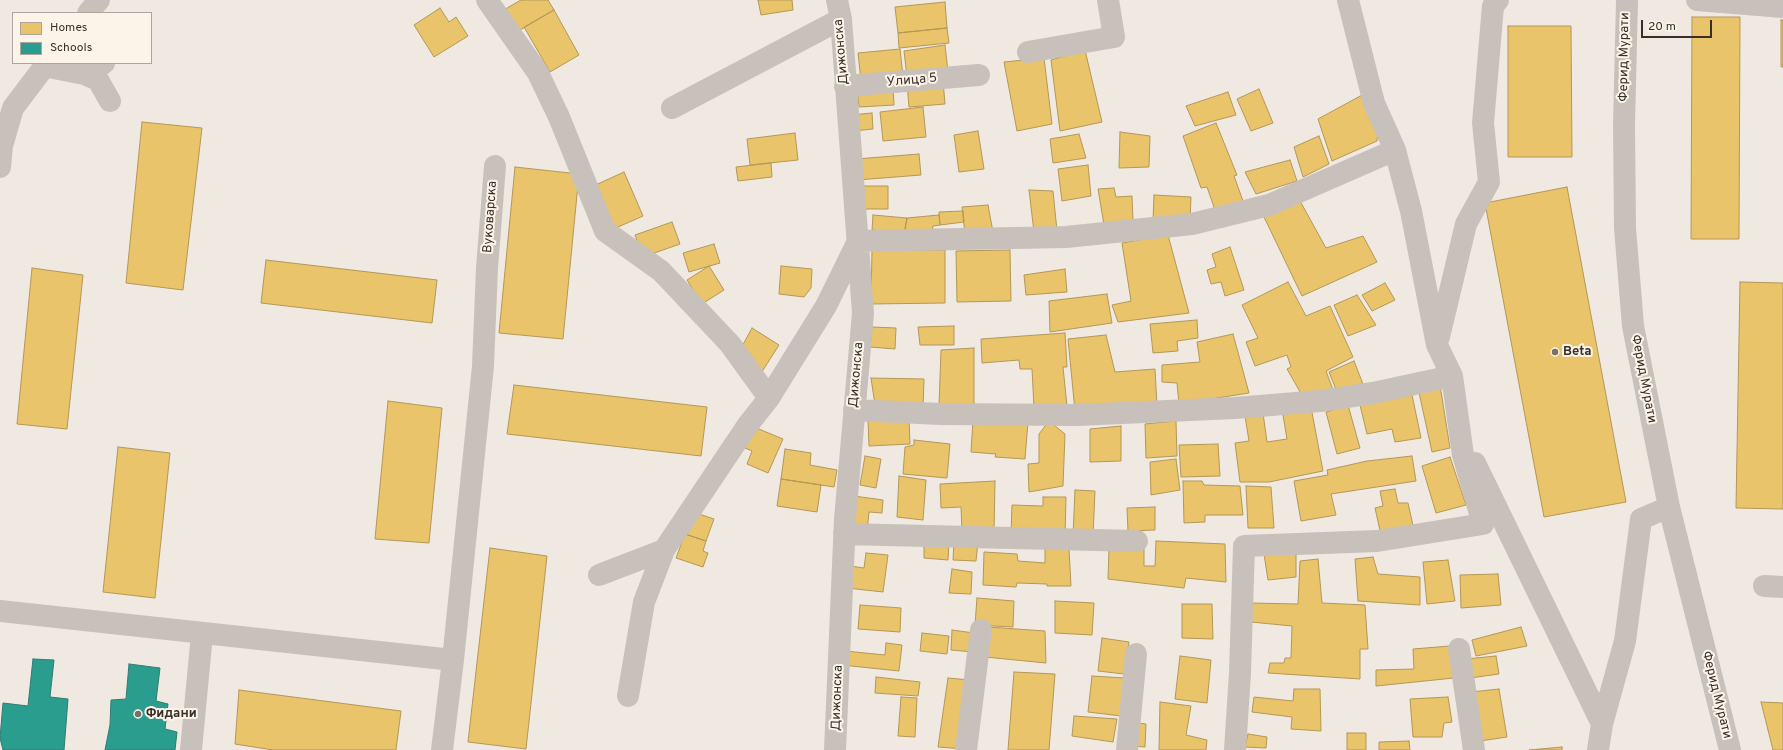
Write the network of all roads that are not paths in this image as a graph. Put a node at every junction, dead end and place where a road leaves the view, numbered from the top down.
1 (99, 0) edge
2 (487, 0) edge
3 (1108, 0) edge
4 (1348, 0) edge
5 (1498, 0) edge
6 (1626, 0) edge
7 (1697, 0) edge
8 (1783, 7) edge
9 (839, 10) edge
10 (89, 12) edge
11 (1028, 52) dead end
12 (102, 64) edge
13 (46, 65) edge
14 (84, 74) junction
15 (979, 75) dead end
16 (845, 86) junction
17 (110, 101) dead end
18 (672, 108) dead end
19 (1395, 150) junction
20 (495, 166) dead end
21 (0, 167) edge
22 (858, 241) junction
23 (1437, 345) junction
24 (1452, 376) junction
25 (769, 398) junction
26 (854, 410) junction
27 (1463, 455) junction
28 (1669, 507) junction
29 (844, 534) junction
30 (1137, 541) dead end
31 (664, 550) junction
32 (599, 575) dead end
33 (0, 611) edge
34 (981, 630) dead end
35 (202, 634) junction
36 (1459, 649) dead end
37 (1136, 654) dead end
38 (453, 660) junction
39 (628, 696) dead end
40 (1602, 724) junction
41 (191, 750) edge
42 (442, 750) edge
43 (835, 750) edge
44 (966, 750) edge
45 (1127, 750) edge
46 (1235, 750) edge
47 (1474, 750) edge
48 (1598, 750) edge
49 (1730, 750) edge

1 - 10 street
2 - 25 street
3 - 11 street
4 - 19 street
5 - 23 street
6 - 28 street, Ферид Мурати
7 - 8 street
9 - 16 street, Дижонска
9 - 18 street
12 - 14 street
13 - 14 street
13 - 21 street
14 - 17 street
15 - 16 street, Улица 5
16 - 22 street, Дижонска
19 - 22 street
19 - 23 street
20 - 38 street, Вуковарска
22 - 25 street
22 - 26 street, Дижонска
23 - 24 street
24 - 26 street
24 - 27 street
25 - 31 street
26 - 29 street, Дижонска
27 - 40 street
27 - 46 street
28 - 40 street
28 - 49 street, Ферид Мурати
29 - 30 street
29 - 43 street, Дижонска
31 - 32 street
31 - 39 street
33 - 35 street
34 - 44 street
35 - 38 street
35 - 41 street
36 - 47 street
37 - 45 street
38 - 42 street, Вуковарска
40 - 48 street

